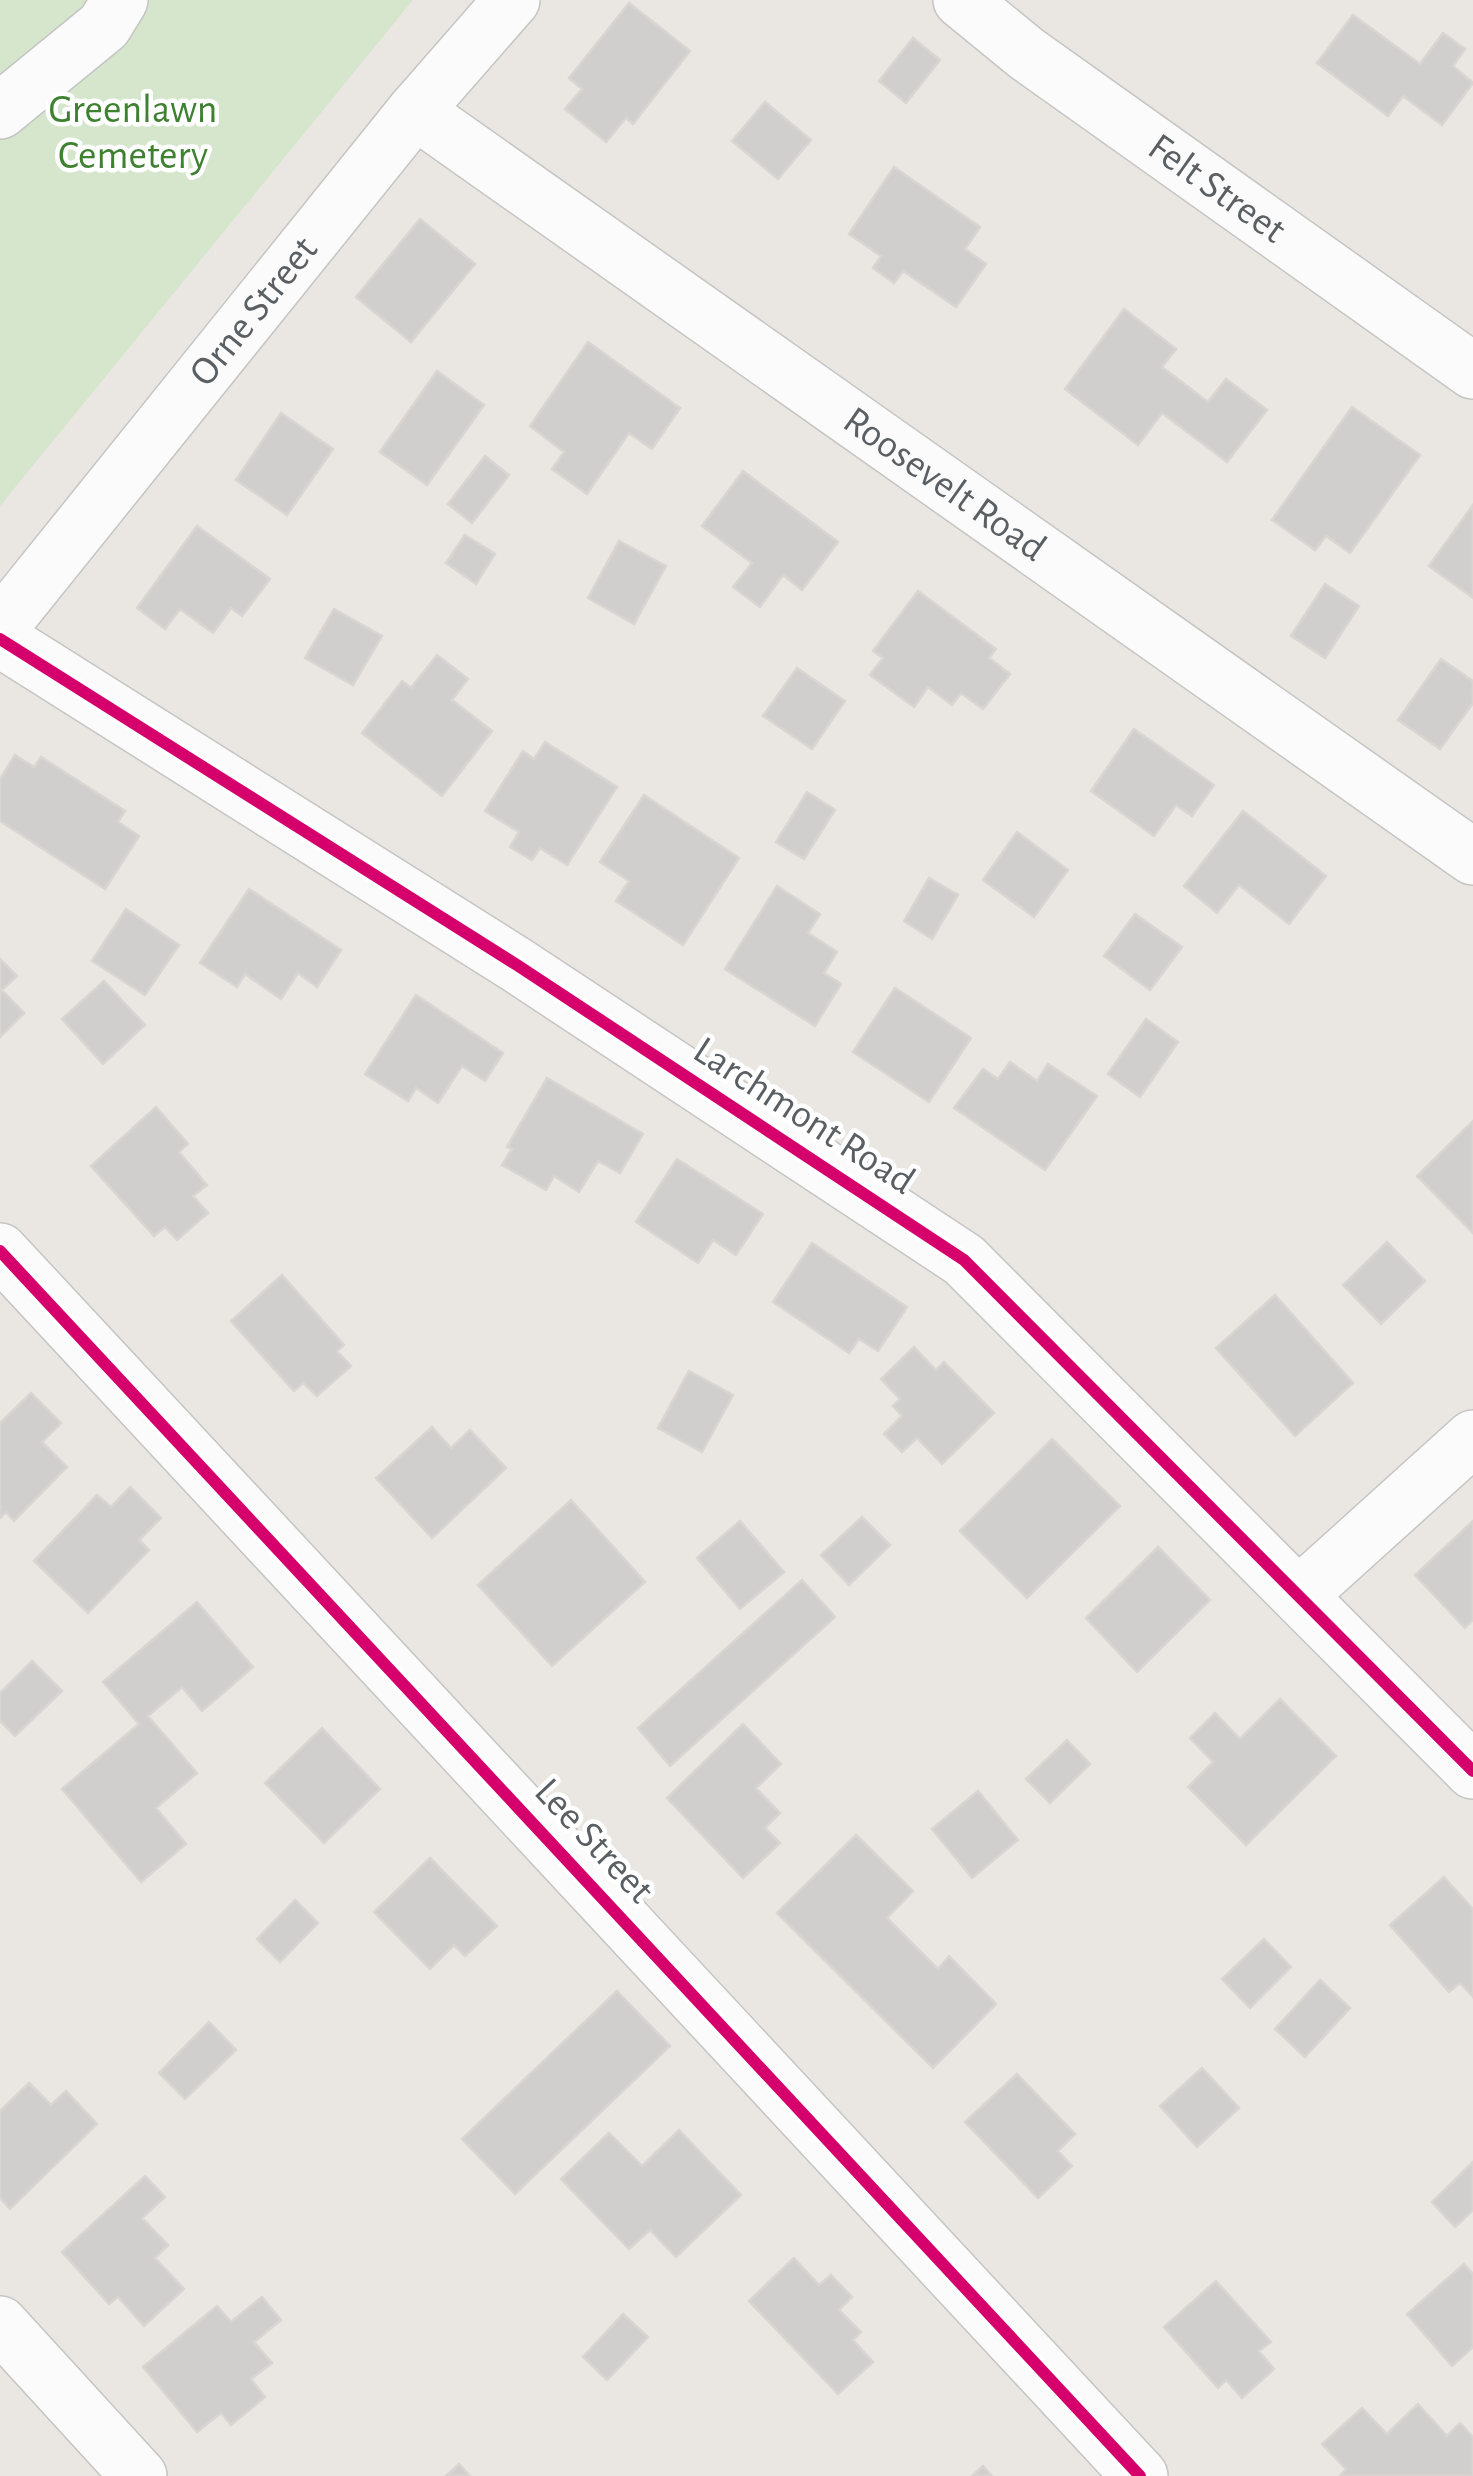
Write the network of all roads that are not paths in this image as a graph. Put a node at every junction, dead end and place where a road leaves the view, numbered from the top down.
1 (120, 0) edge
2 (512, 0) edge
3 (961, 0) edge
4 (415, 110) junction
5 (0, 111) edge
6 (1473, 372) edge
7 (0, 627) edge
8 (0, 639) edge
9 (1473, 858) edge
10 (0, 1251) edge
11 (1473, 1438) edge
12 (1299, 1595) junction
13 (1473, 1771) edge
14 (0, 2324) edge
15 (139, 2476) edge
16 (1140, 2476) edge

1 - 5 street
2 - 4 street, Orne Street
3 - 6 street, Felt Street
4 - 7 street, Orne Street
4 - 9 street, Roosevelt Road
8 - 12 street, Larchmont Road
10 - 16 street, Lee Street
11 - 12 street
12 - 13 street, Larchmont Road
14 - 15 street

